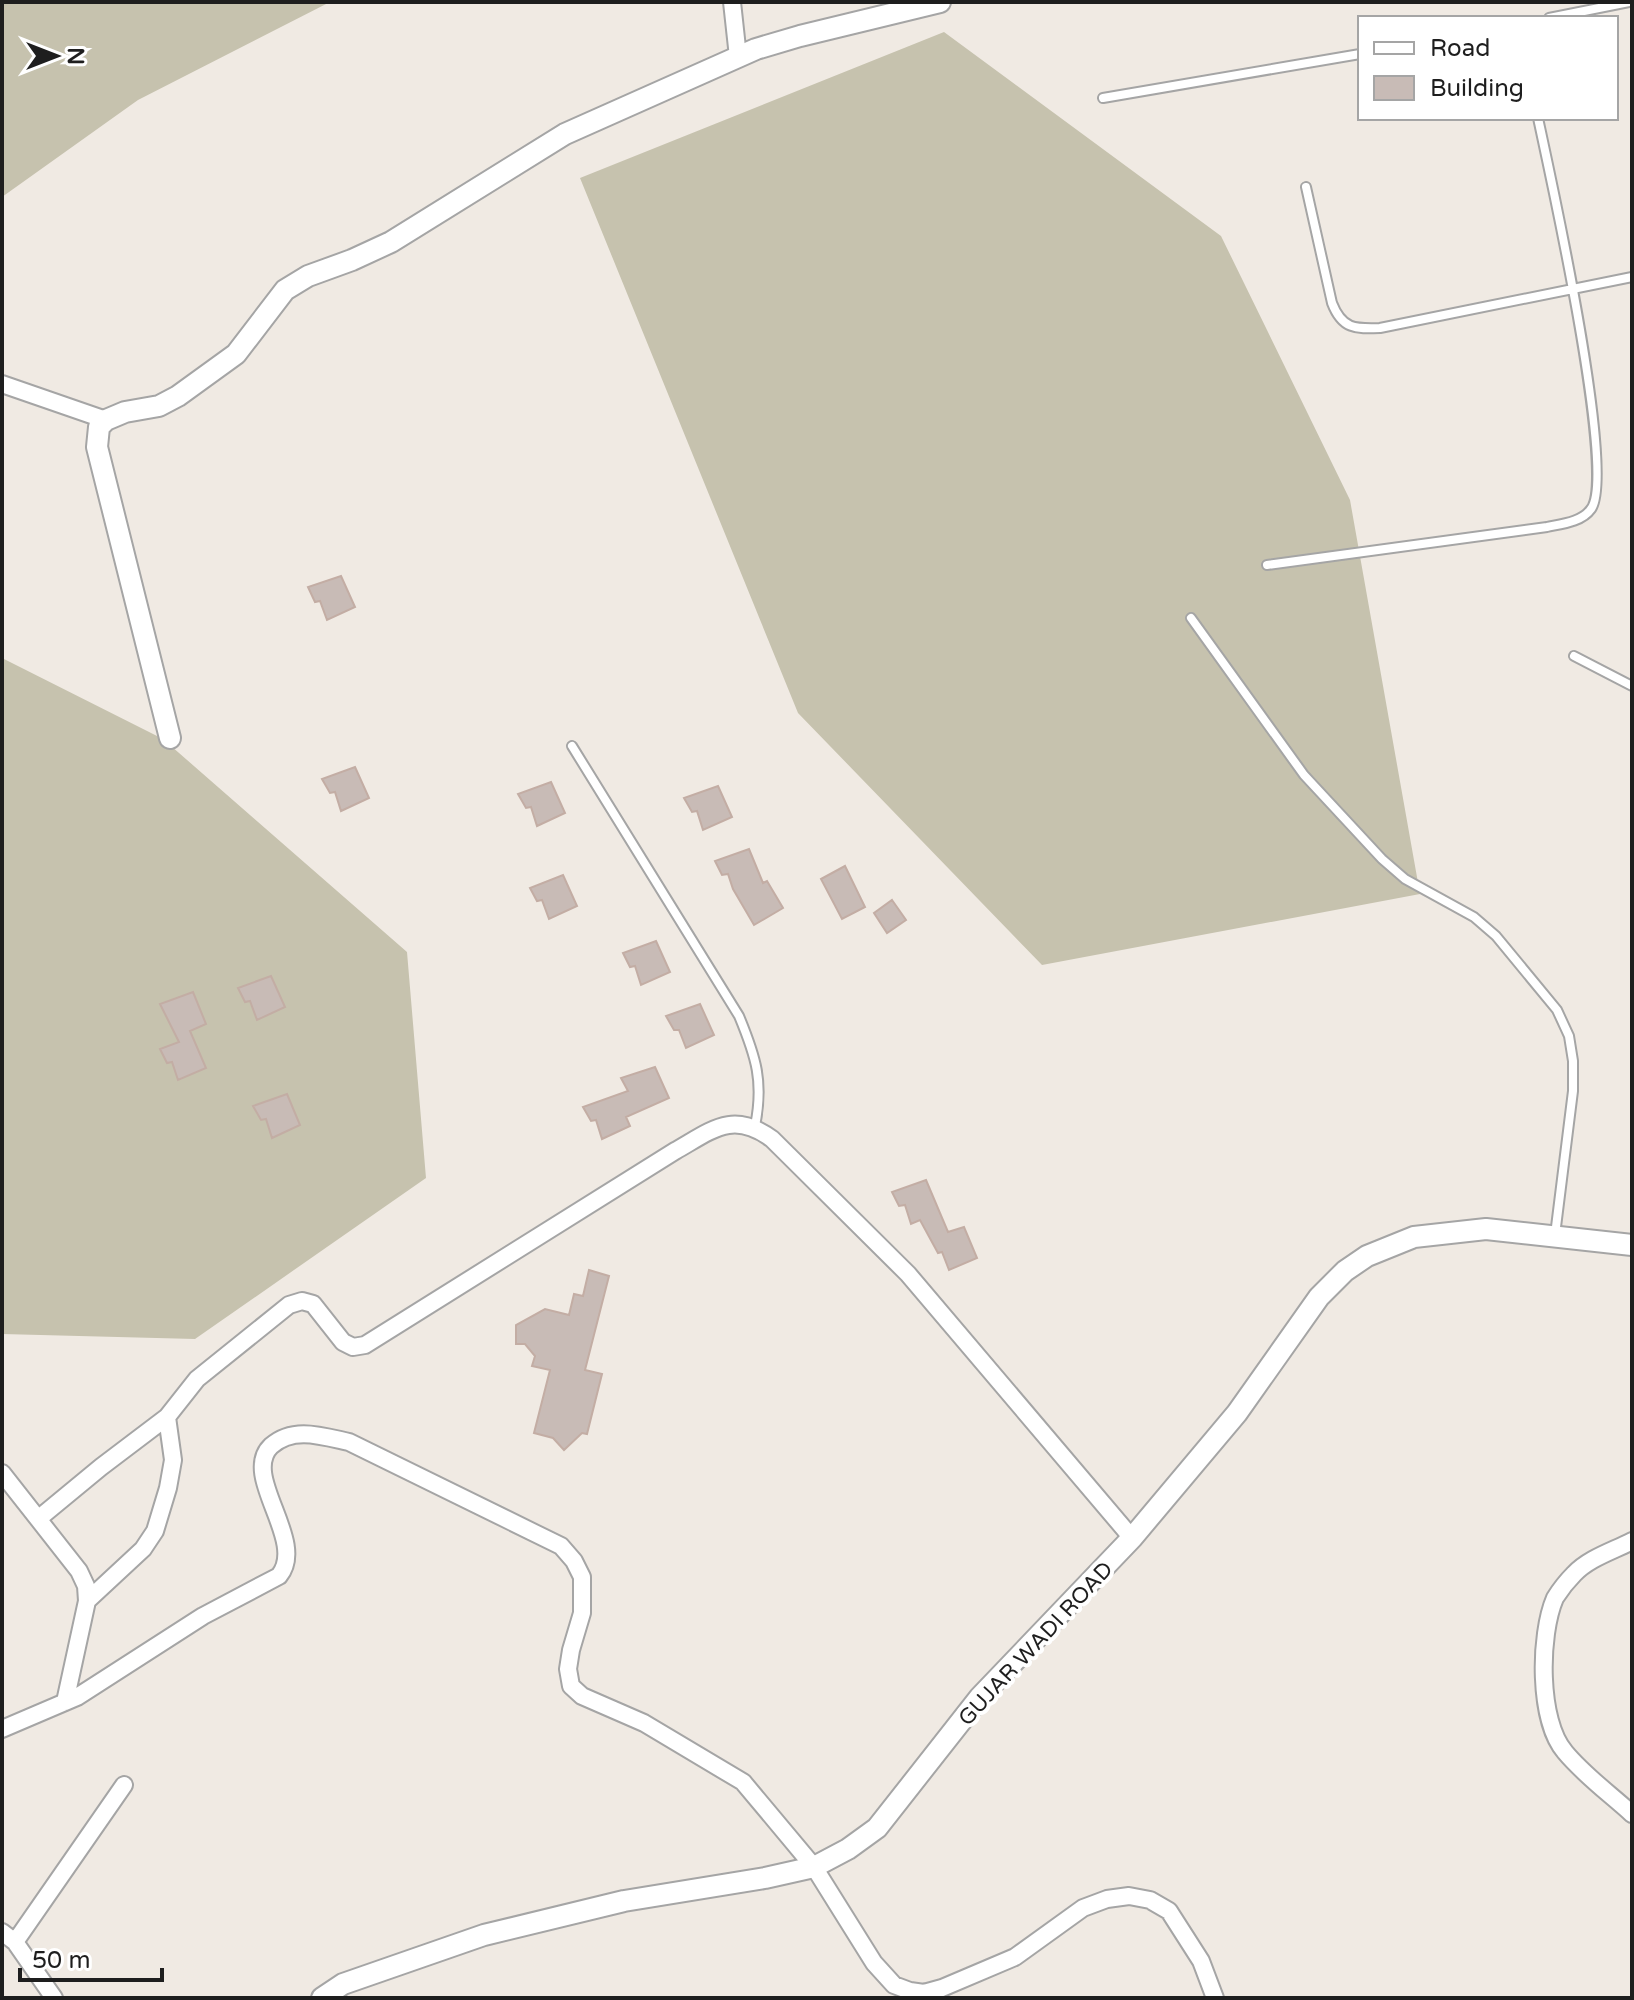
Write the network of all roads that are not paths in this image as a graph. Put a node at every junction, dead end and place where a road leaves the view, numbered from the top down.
1 (732, 2) edge
2 (940, 2) edge
3 (1629, 2) edge
4 (909, 6) edge
5 (1559, 16) edge
6 (1358, 54) edge
7 (738, 57) junction
8 (1103, 98) dead end
9 (1538, 120) edge
10 (1306, 187) dead end
11 (1632, 277) edge
12 (1574, 287) junction
13 (2, 384) edge
14 (106, 420) junction
15 (1267, 565) dead end
16 (1191, 618) dead end
17 (1574, 656) dead end
18 (1632, 686) edge
19 (170, 738) dead end
20 (572, 746) dead end
21 (755, 1126) junction
22 (1555, 1237) junction
23 (1632, 1245) edge
24 (167, 1417) junction
25 (2, 1473) edge
26 (38, 1519) junction
27 (1132, 1538) junction
28 (1632, 1541) edge
29 (87, 1601) junction
30 (65, 1702) junction
31 (2, 1729) edge
32 (124, 1785) dead end
33 (1632, 1814) edge
34 (814, 1867) junction
35 (9, 1937) edge
36 (54, 1998) edge
37 (322, 1998) edge
38 (1215, 1998) edge

1 - 7 street
2 - 4 street
3 - 5 lane
4 - 7 street
6 - 8 lane
7 - 14 street
9 - 12 lane
10 - 12 lane
11 - 12 lane
12 - 15 lane
13 - 14 street
14 - 19 street
16 - 22 lane
17 - 18 lane
20 - 21 lane
21 - 24 street
21 - 27 street
22 - 23 street, GUJAR WADI ROAD
22 - 27 street, GUJAR WADI ROAD
24 - 26 street
24 - 29 street
25 - 26 street
26 - 29 street
27 - 34 street, GUJAR WADI ROAD
28 - 33 street
29 - 30 street
30 - 31 street
30 - 34 street
32 - 35 street
34 - 37 street, GUJAR WADI ROAD
34 - 38 street
35 - 36 street

